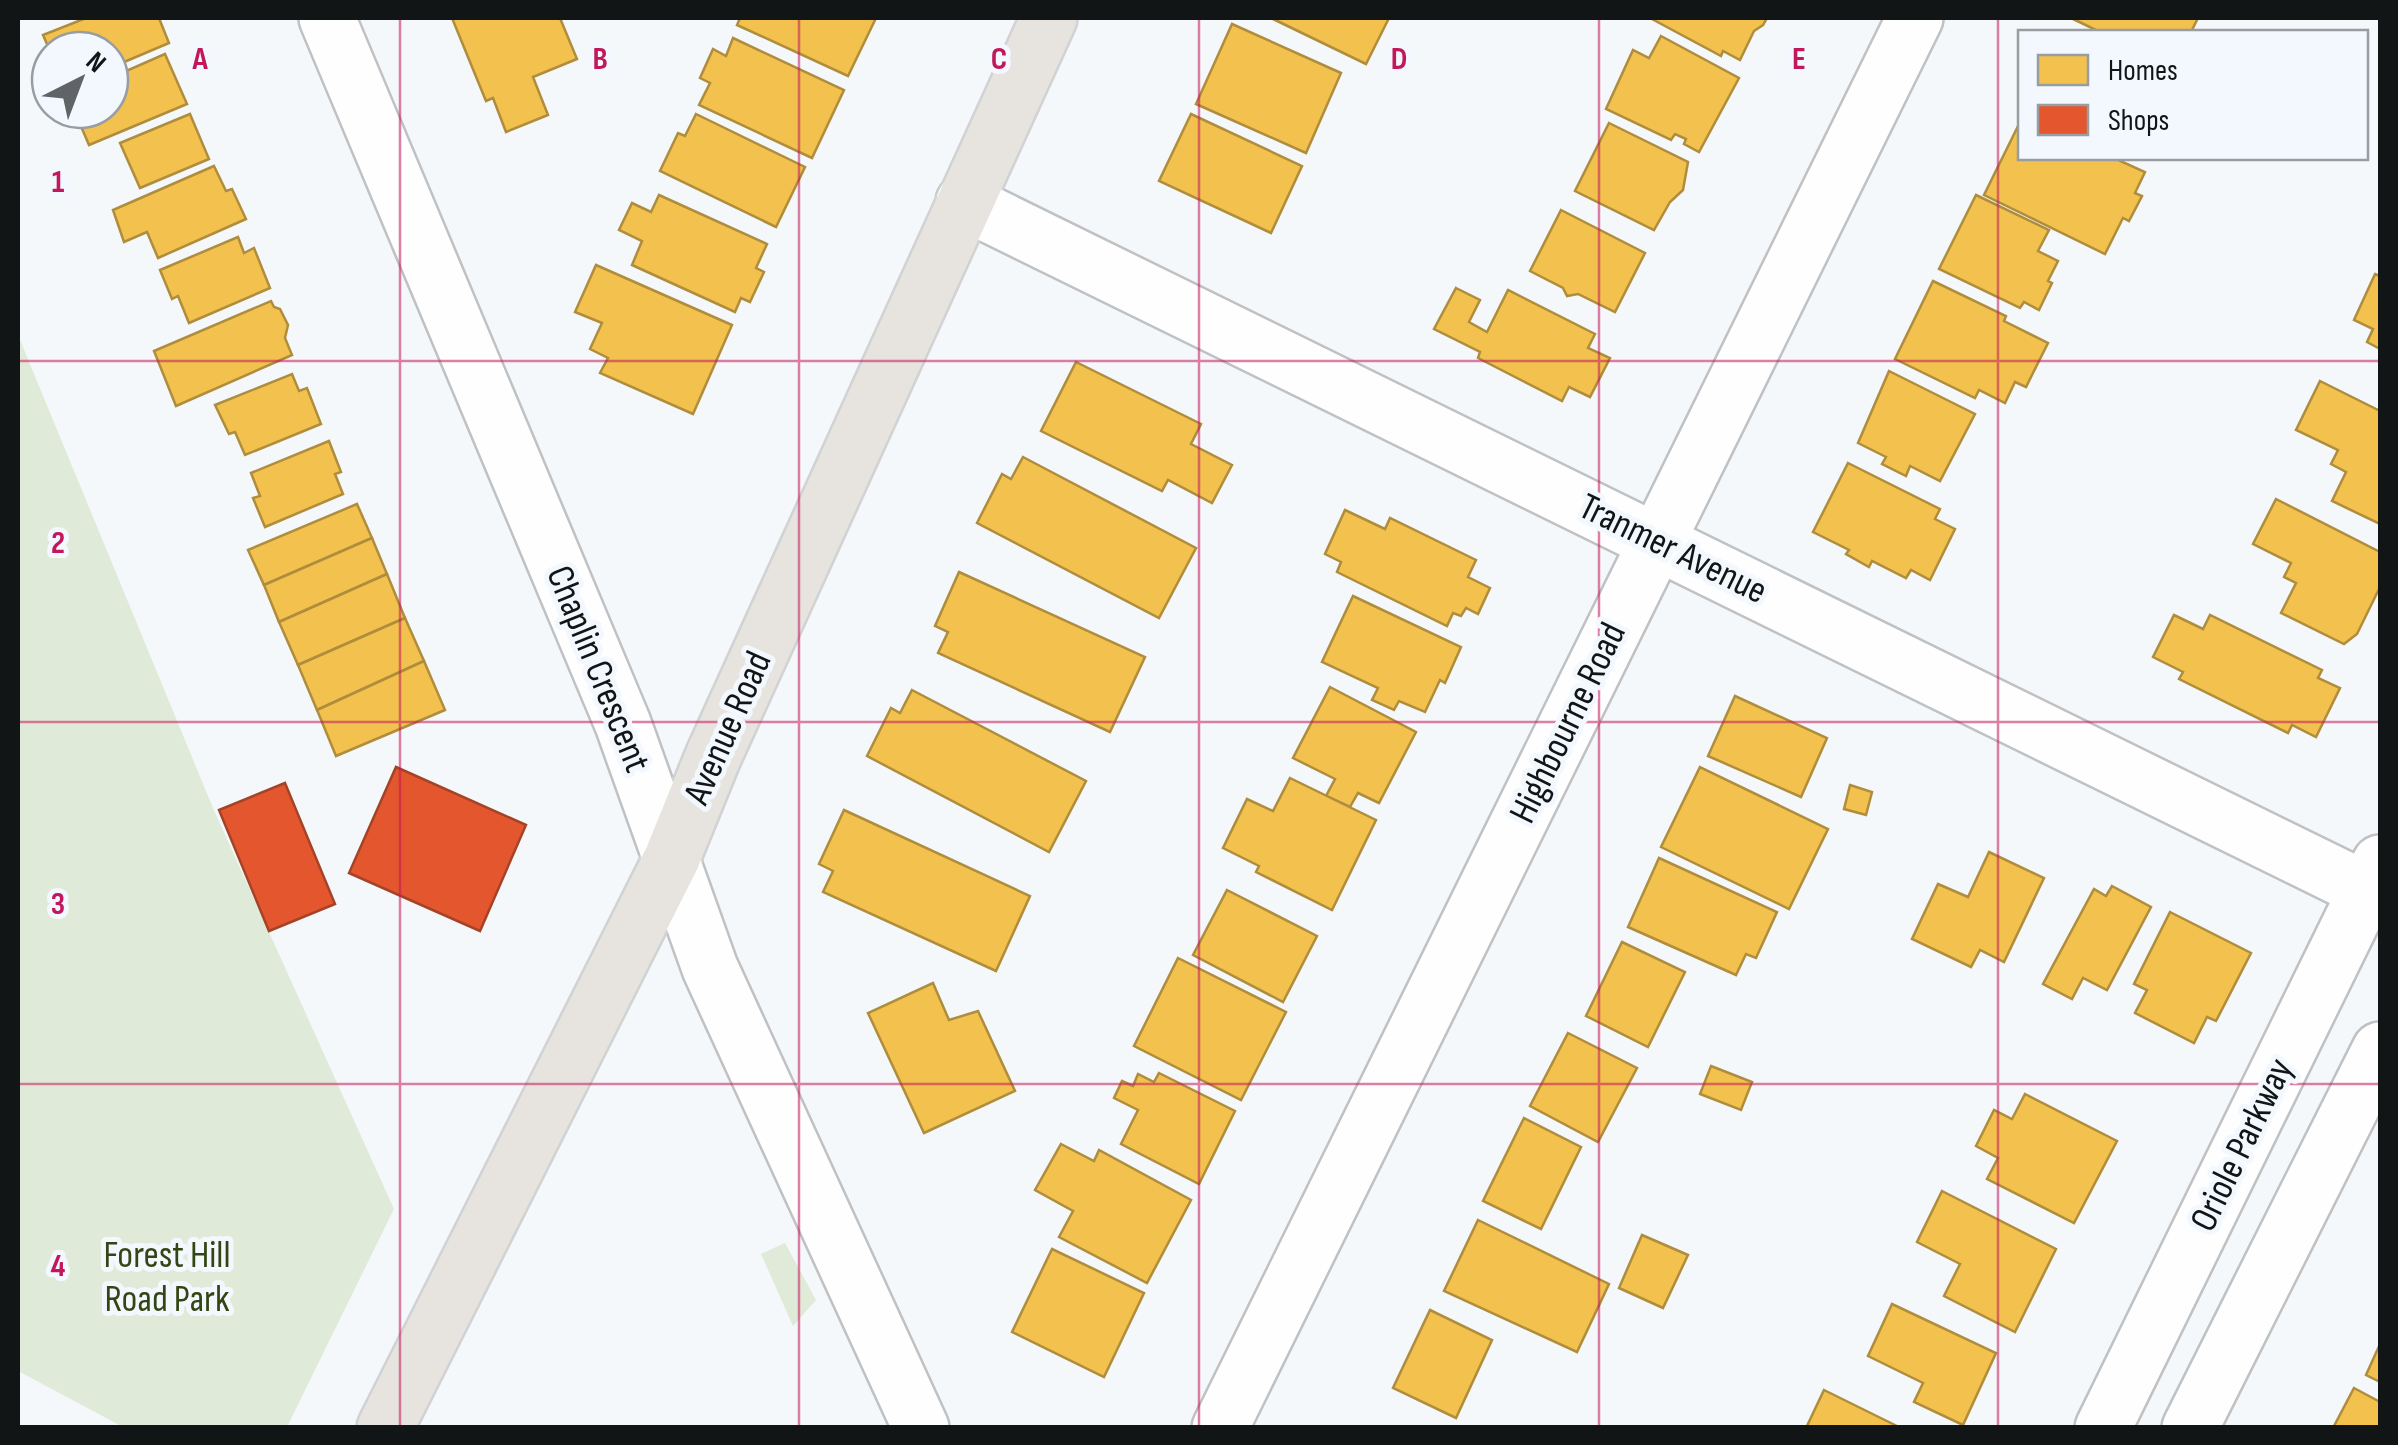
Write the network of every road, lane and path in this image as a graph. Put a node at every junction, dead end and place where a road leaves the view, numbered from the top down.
1 (328, 18) edge
2 (1049, 18) edge
3 (1915, 18) edge
4 (964, 202) junction
5 (1656, 541) junction
6 (672, 858) junction
7 (2376, 883) edge
8 (2380, 1050) edge
9 (385, 1428) edge
10 (921, 1428) edge
11 (1220, 1428) edge
12 (2103, 1428) edge
13 (2190, 1428) edge

1 - 6 street, Chaplin Crescent
2 - 4 main road, Avenue Road
3 - 5 street, Highbourne Road
4 - 5 street, Tranmer Avenue
4 - 6 main road, Avenue Road
5 - 7 street, Tranmer Avenue
5 - 11 street, Highbourne Road
6 - 9 main road, Avenue Road
6 - 10 street, Chaplin Crescent
7 - 12 street, Oriole Parkway
8 - 13 street

